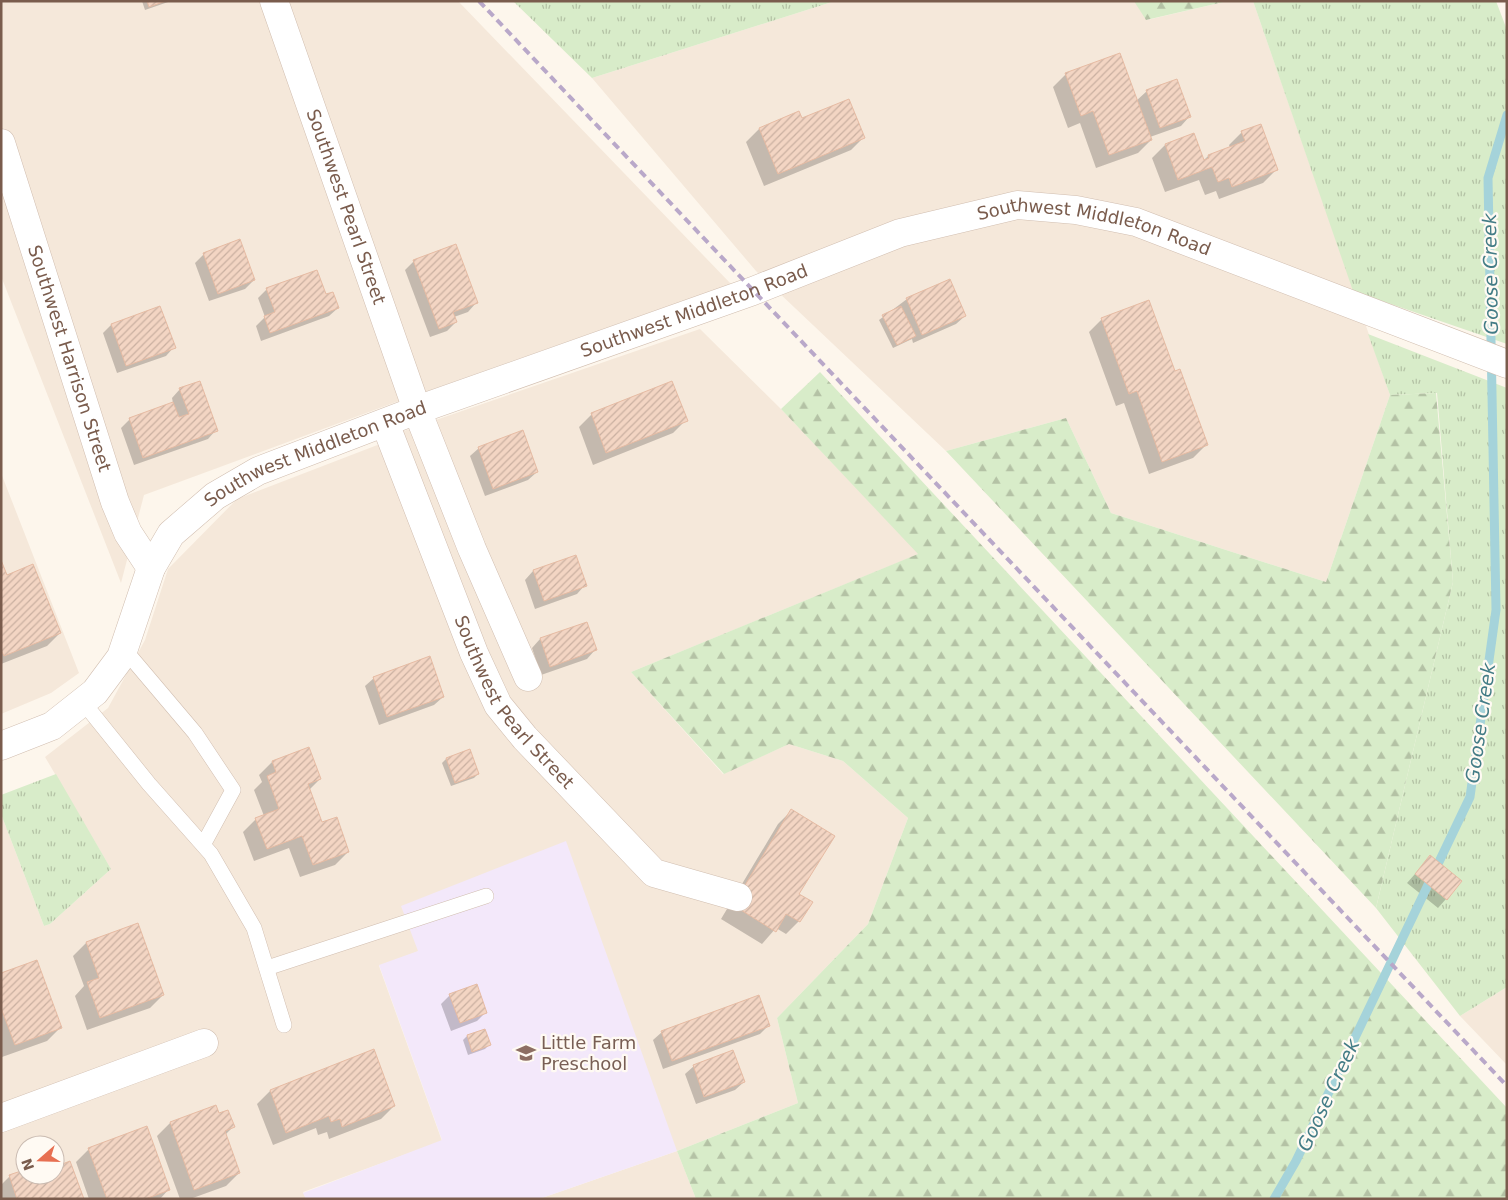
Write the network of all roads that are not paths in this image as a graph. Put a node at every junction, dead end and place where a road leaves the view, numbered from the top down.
1 (274, 1) edge
2 (1, 143) edge
3 (1507, 364) edge
4 (417, 410) junction
5 (384, 423) junction
6 (151, 568) junction
7 (123, 650) junction
8 (528, 678) dead end
9 (83, 702) junction
10 (1, 746) edge
11 (203, 845) junction
12 (486, 896) dead end
13 (738, 897) dead end
14 (267, 968) junction
15 (284, 1024) dead end
16 (204, 1043) dead end
17 (1, 1118) edge

1 - 4 street, Southwest Pearl Street
2 - 6 street, Southwest Harrison Street
3 - 4 street, Southwest Middleton Road
4 - 5 street, Southwest Middleton Road
4 - 8 street, Southwest Pearl Street
5 - 6 street, Southwest Middleton Road
5 - 13 street, Southwest Pearl Street
6 - 7 street, Southwest Middleton Road
7 - 9 street, Southwest Middleton Road
7 - 11 lane
9 - 10 street, Southwest Middleton Road
9 - 11 lane
11 - 14 lane
12 - 14 lane
14 - 15 lane
16 - 17 street

